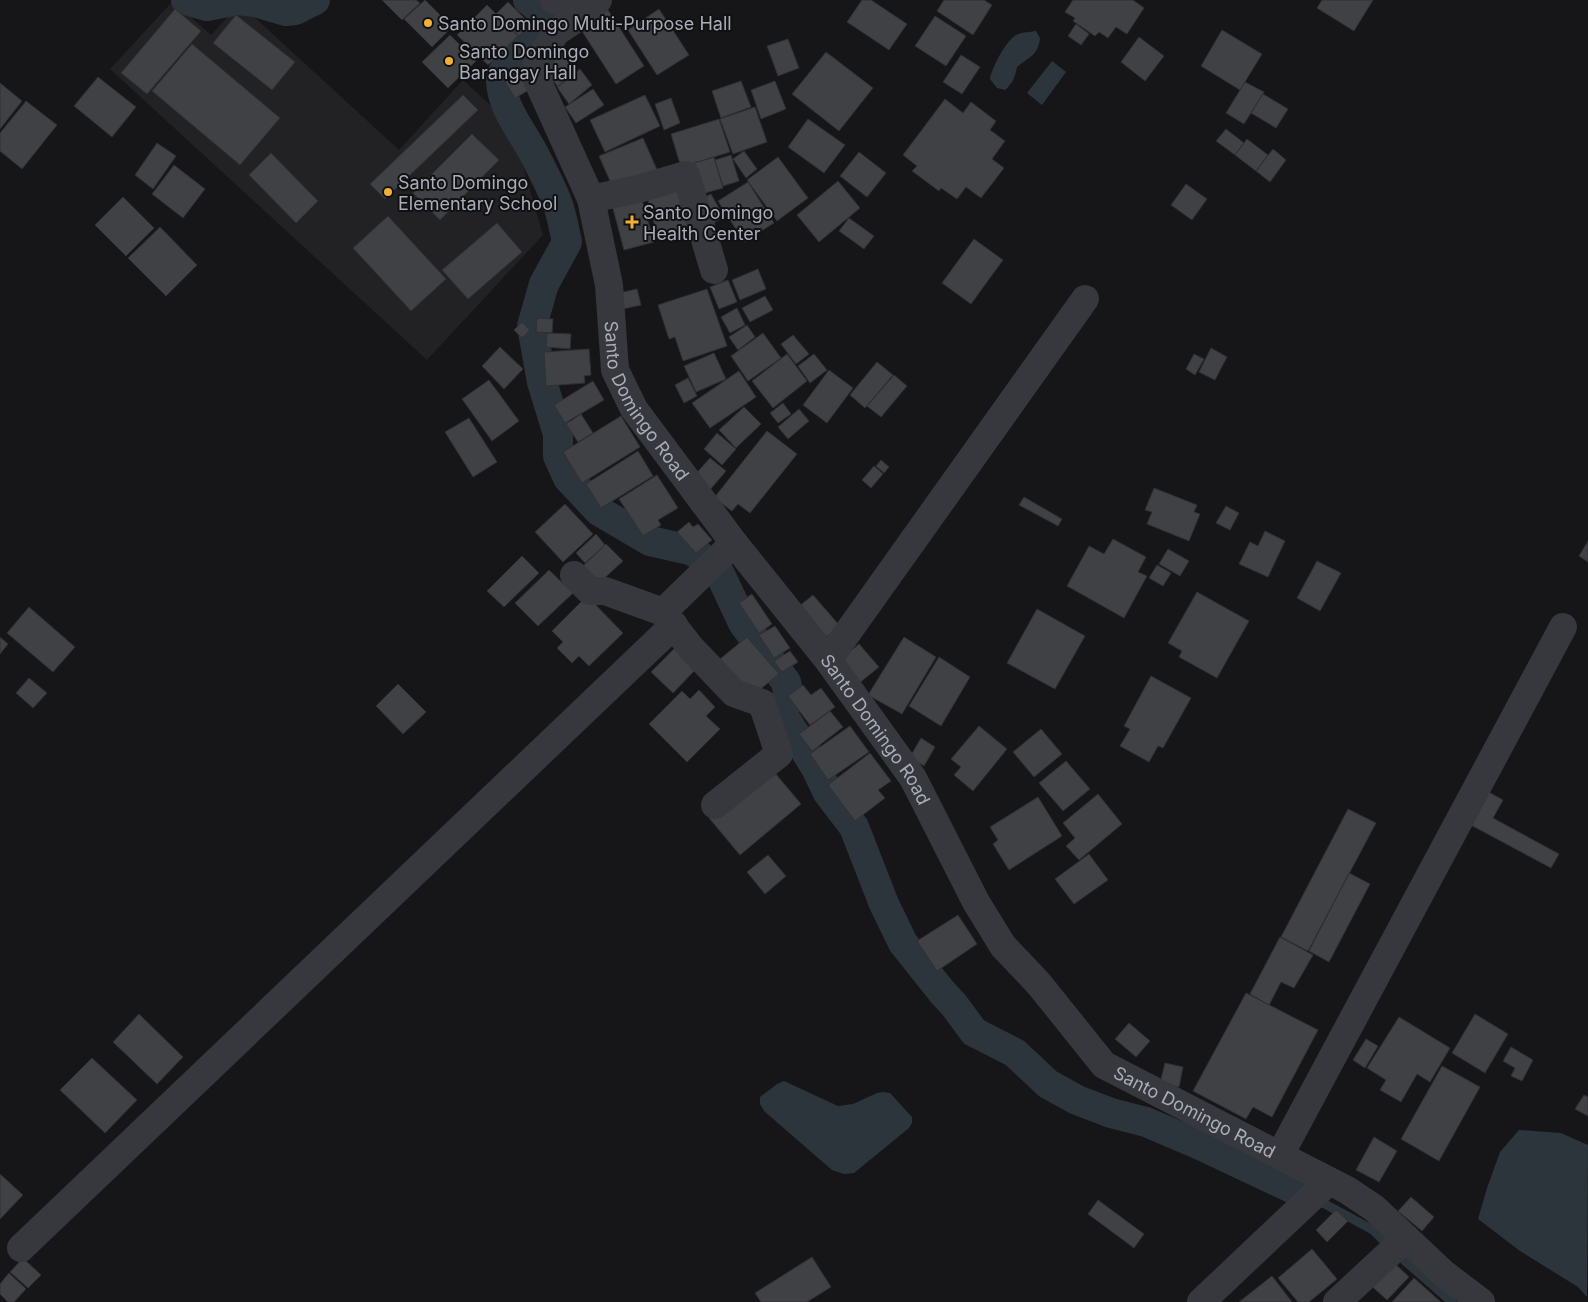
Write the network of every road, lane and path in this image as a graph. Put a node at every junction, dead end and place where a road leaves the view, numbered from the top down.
1 (554, 0) edge
2 (592, 6) edge
3 (591, 199) junction
4 (714, 270) dead end
5 (1086, 298) dead end
6 (718, 558) junction
7 (574, 575) dead end
8 (668, 619) junction
9 (1563, 628) dead end
10 (828, 660) junction
11 (715, 805) dead end
12 (1280, 1155) junction
13 (1329, 1181) junction
14 (1406, 1238) junction
15 (21, 1248) dead end
16 (1201, 1302) edge
17 (1337, 1302) edge
18 (1480, 1302) edge

1 - 2 street
2 - 3 street, Santo Domingo Road
3 - 4 street
3 - 6 street, Santo Domingo Road
5 - 10 street
6 - 8 street
6 - 10 street, Santo Domingo Road
7 - 8 street
8 - 11 street
8 - 15 street
9 - 12 street
10 - 12 street, Santo Domingo Road
12 - 13 street, Santo Domingo Road
13 - 14 street, Santo Domingo Road
13 - 16 street
14 - 17 street
14 - 18 street, Santo Domingo Road

